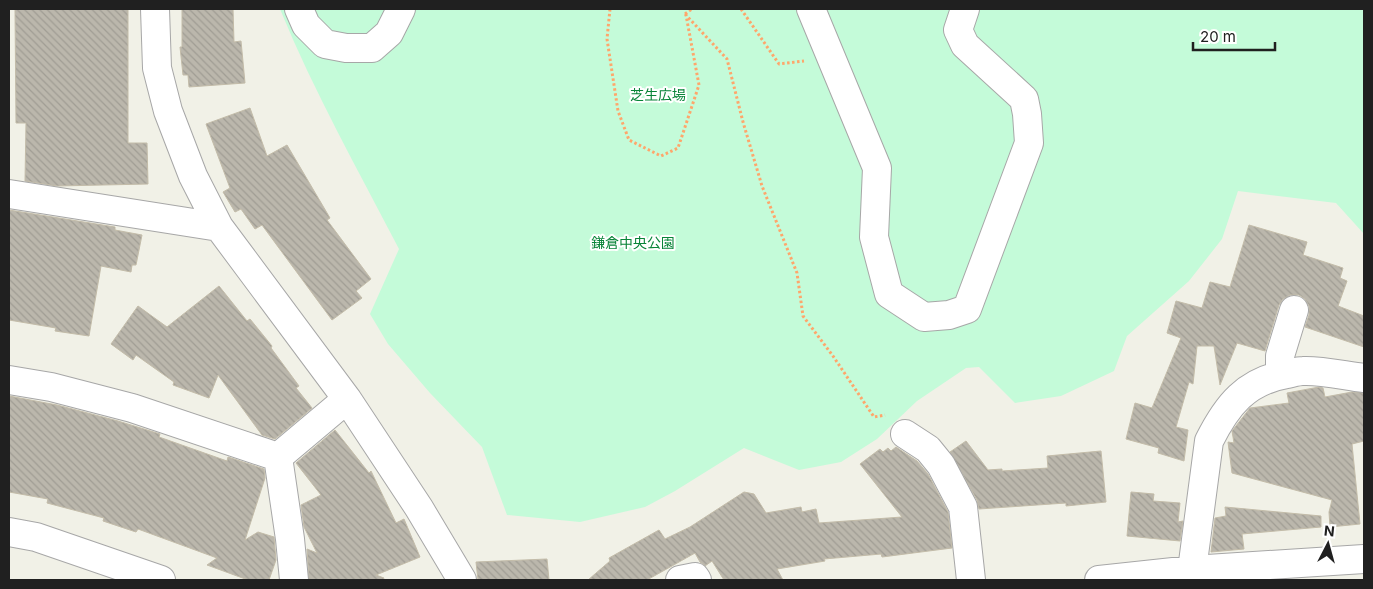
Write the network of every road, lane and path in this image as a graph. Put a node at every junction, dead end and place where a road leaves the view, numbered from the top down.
1 (154, 9) edge
2 (299, 9) edge
3 (401, 9) edge
4 (610, 9) edge
5 (692, 9) edge
6 (741, 9) edge
7 (811, 9) edge
8 (965, 9) edge
9 (686, 14) junction
10 (830, 58) junction
11 (9, 194) edge
12 (219, 227) junction
13 (1294, 310) dead end
14 (1280, 375) junction
15 (1364, 378) edge
16 (9, 380) edge
17 (347, 399) junction
18 (874, 417) dead end
19 (905, 434) dead end
20 (278, 457) junction
21 (9, 532) edge
22 (1364, 559) edge
23 (1193, 575) edge
24 (161, 580) edge
25 (294, 580) edge
26 (462, 580) edge
27 (680, 580) edge
28 (697, 580) edge
29 (971, 580) edge
30 (1099, 580) edge

1 - 12 street
2 - 3 street
4 - 9 path
5 - 9 path
6 - 10 path
7 - 10 street
8 - 10 street
9 - 18 path
11 - 12 street
12 - 17 street
13 - 14 street
14 - 15 street
14 - 23 street
16 - 20 street
17 - 20 street
17 - 26 street
19 - 29 street
20 - 25 street
21 - 24 street
22 - 23 street
23 - 30 street
27 - 28 street

